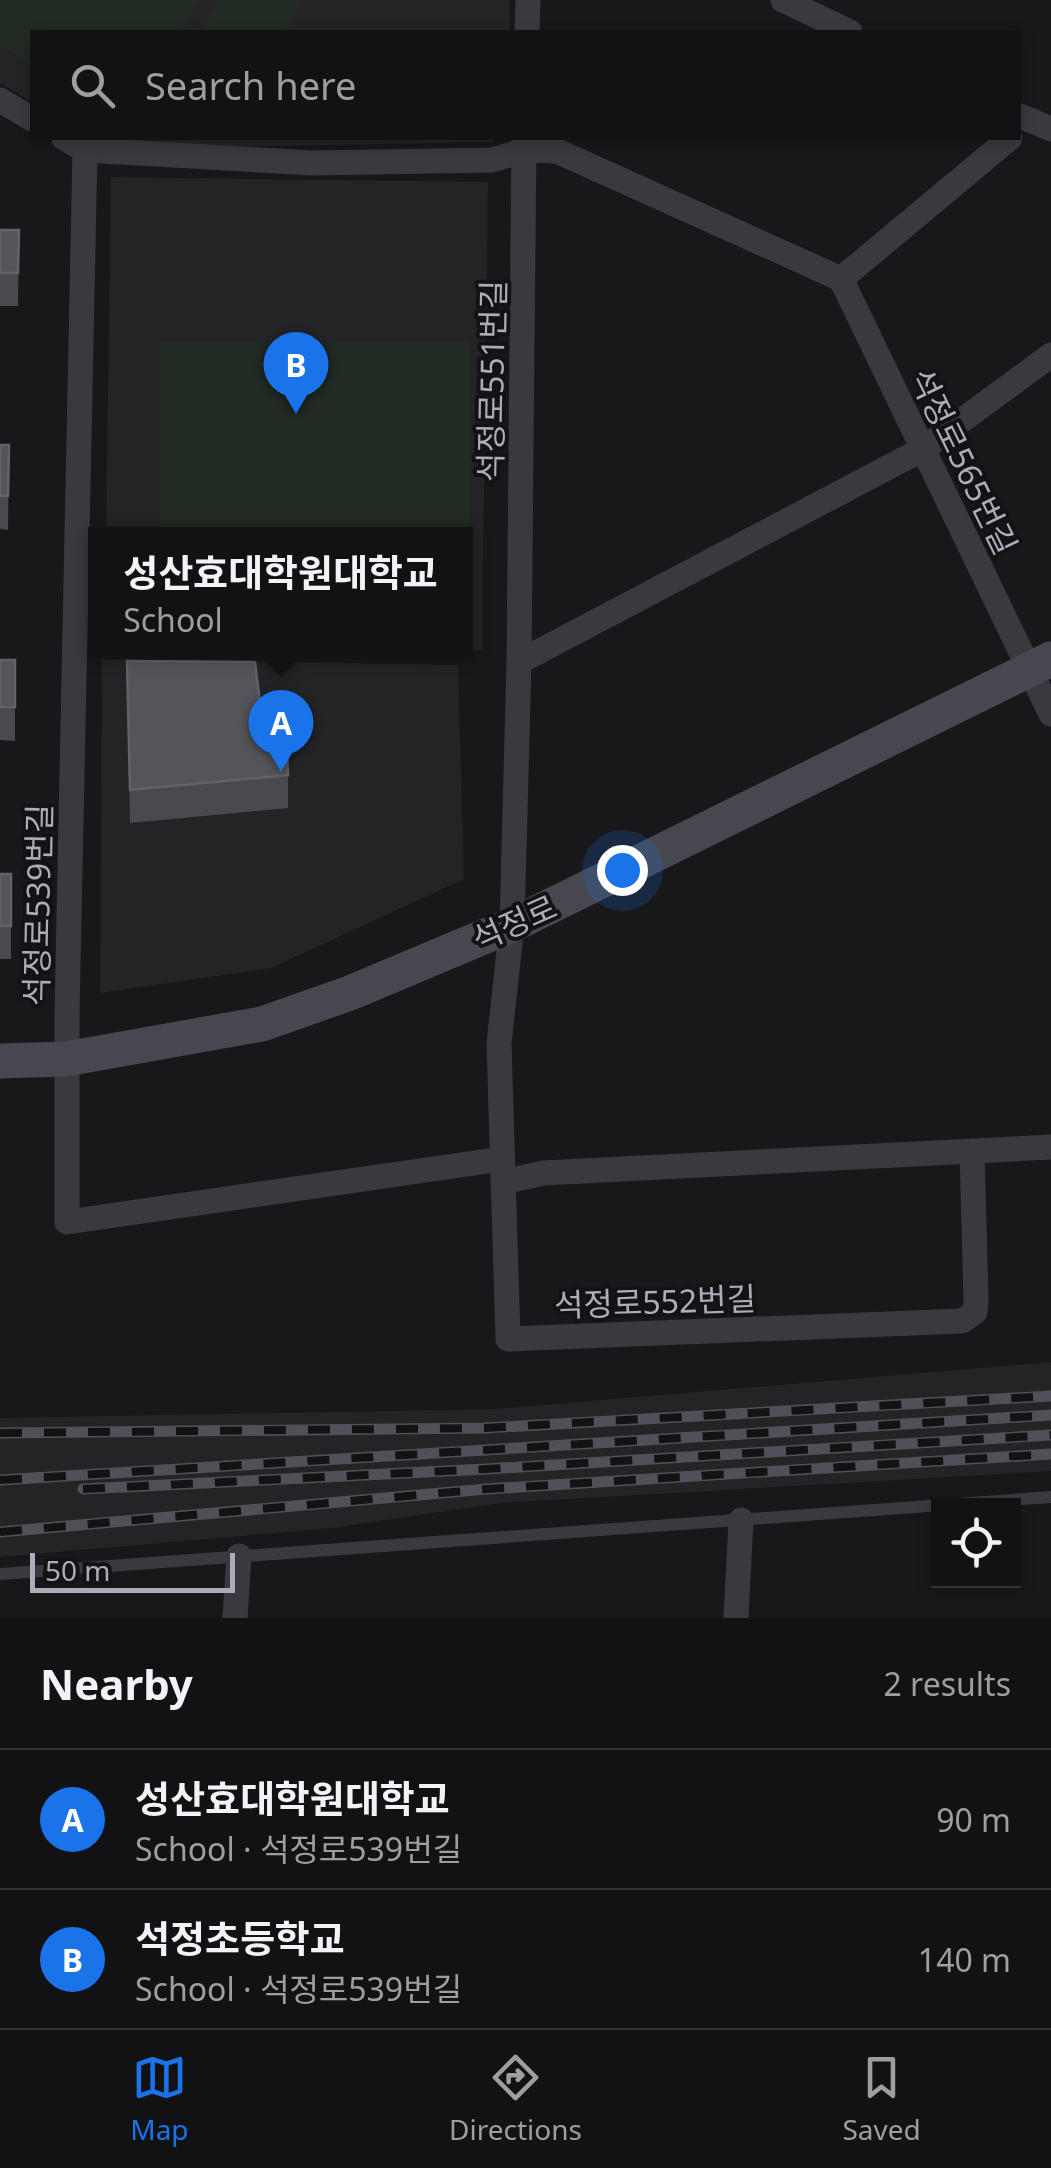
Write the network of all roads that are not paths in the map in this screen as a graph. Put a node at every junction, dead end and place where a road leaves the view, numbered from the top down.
1 (528, 0) edge
2 (784, 0) edge
3 (526, 30) edge
4 (846, 30) edge
5 (0, 100) edge
6 (30, 118) edge
7 (1008, 140) edge
8 (74, 144) edge
9 (525, 144) edge
10 (841, 279) junction
11 (1051, 355) edge
12 (923, 449) junction
13 (519, 662) junction
14 (1040, 666) edge
15 (1051, 714) edge
16 (512, 925) junction
17 (66, 1060) junction
18 (0, 1061) edge
19 (1051, 1146) edge
20 (972, 1150) junction
21 (502, 1170) junction
22 (1051, 1497) edge
23 (741, 1520) junction
24 (239, 1556) junction
25 (0, 1574) edge
26 (236, 1618) edge
27 (736, 1618) edge

1 - 3 street
2 - 4 street
5 - 6 street
7 - 10 street
8 - 9 street
8 - 17 street, 석정로539번길
9 - 10 street
9 - 13 street, 석정로551번길
10 - 12 street, 석정로565번길
11 - 12 street
12 - 13 street
12 - 14 street, 석정로565번길
13 - 16 street, 석정로551번길
14 - 15 street, 석정로565번길
14 - 16 main road, 석정로
16 - 17 main road, 석정로
16 - 21 street, 석정로552번길
17 - 18 main road, 석정로
17 - 21 street, 석정로539번길
19 - 20 street
20 - 21 street
20 - 21 street, 석정로552번길
22 - 23 lane
23 - 24 lane
23 - 27 street
24 - 25 lane
24 - 26 street

